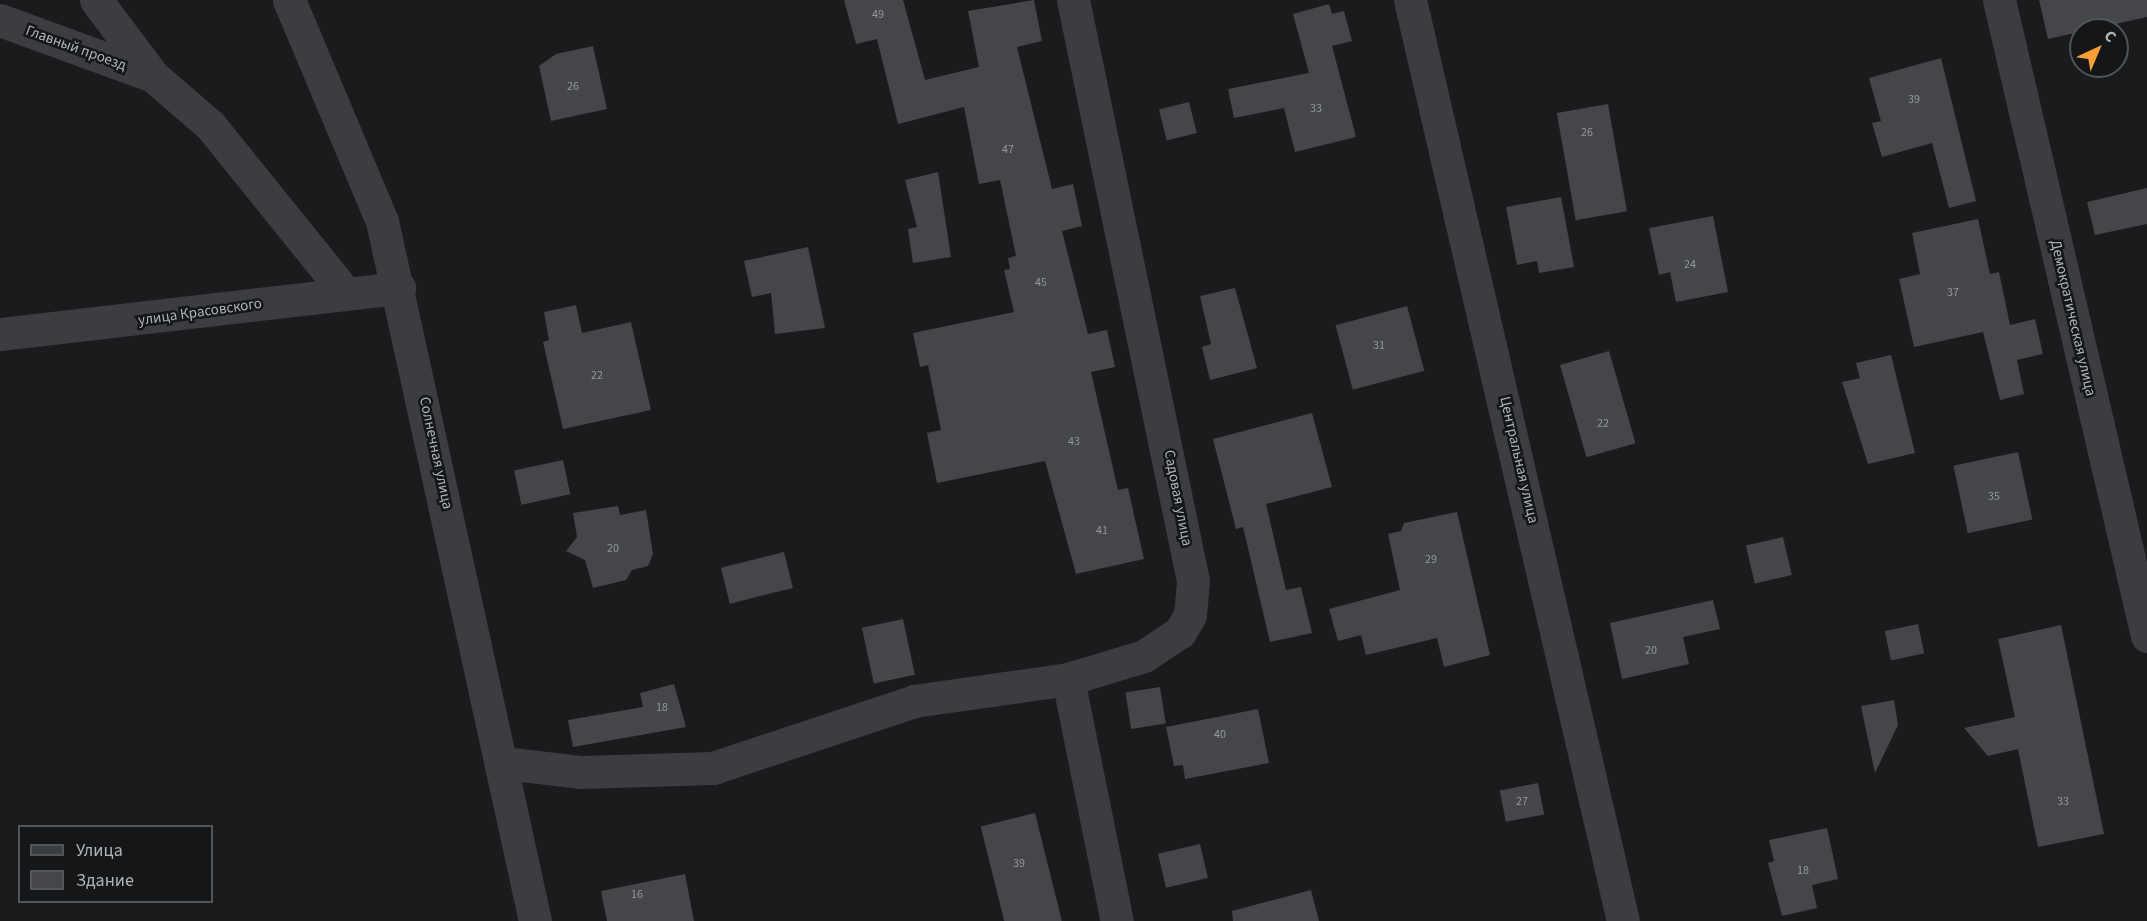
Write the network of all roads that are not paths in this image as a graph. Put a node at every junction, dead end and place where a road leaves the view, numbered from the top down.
1 (96, 0) edge
2 (289, 0) edge
3 (1073, 0) edge
4 (1410, 0) edge
5 (1999, 0) edge
6 (0, 20) edge
7 (153, 76) junction
8 (399, 288) junction
9 (344, 291) junction
10 (0, 334) edge
11 (2147, 636) edge
12 (1068, 679) junction
13 (504, 763) junction
14 (535, 921) edge
15 (1117, 921) edge
16 (1623, 921) edge

1 - 7 street
2 - 8 street, Солнечная улица
3 - 12 street, Садовая улица
4 - 16 street, Центральная улица
5 - 11 street, Демократическая улица
6 - 7 street, Главный проезд
7 - 9 street
8 - 9 street, улица Красовского
8 - 13 street, Солнечная улица
9 - 10 street, улица Красовского
12 - 13 street, Садовая улица
12 - 15 street
13 - 14 street, Солнечная улица

